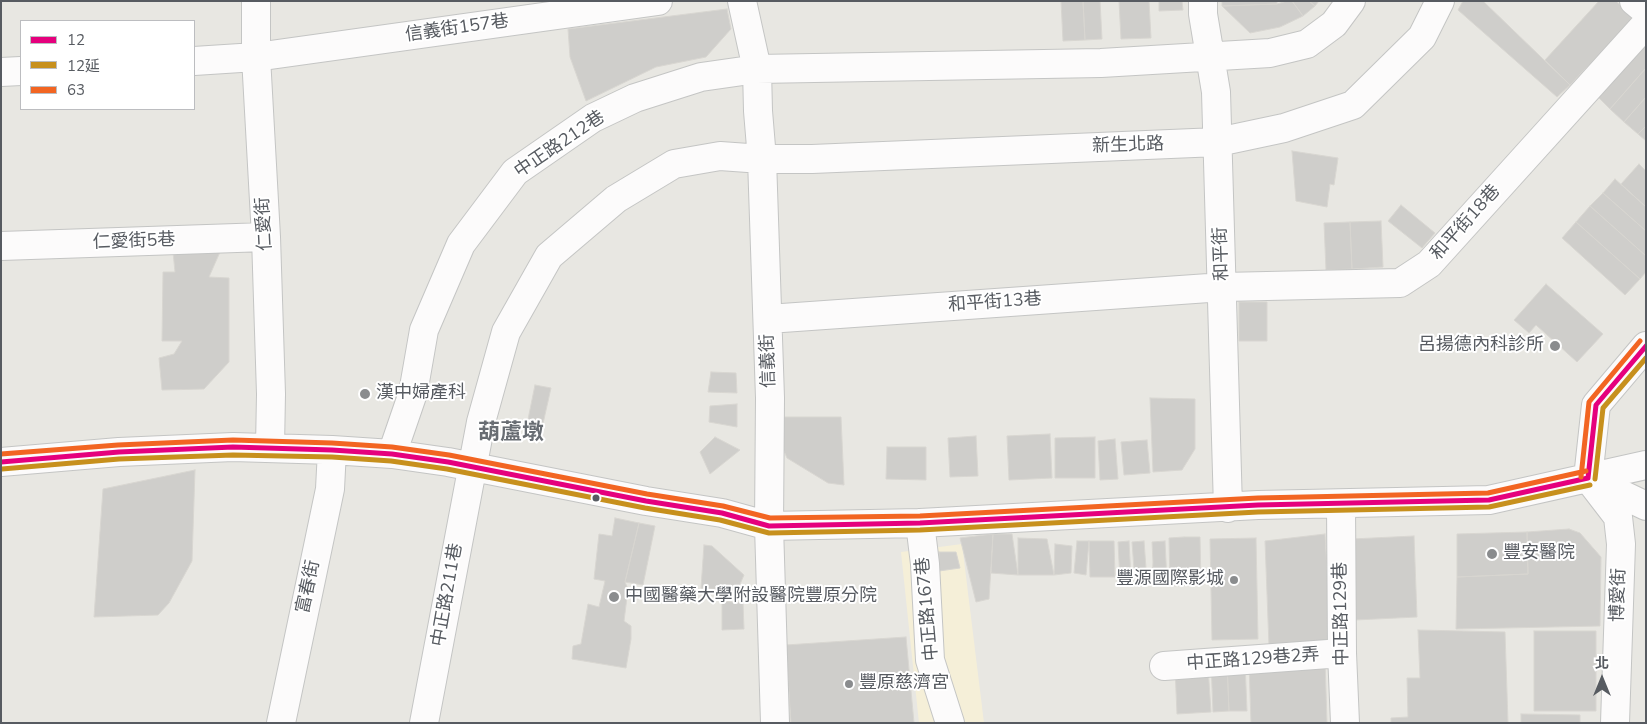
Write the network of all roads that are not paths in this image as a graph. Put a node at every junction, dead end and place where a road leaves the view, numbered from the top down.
1 (256, 1) edge
2 (658, 1) edge
3 (742, 1) edge
4 (1203, 1) edge
5 (1351, 1) edge
6 (1440, 1) edge
7 (1634, 1) edge
8 (1646, 11) edge
9 (1646, 24) edge
10 (256, 57) junction
11 (1210, 58) junction
12 (195, 61) edge
13 (757, 69) junction
14 (20, 71) edge
15 (1, 72) edge
16 (1218, 142) junction
17 (762, 159) junction
18 (266, 238) junction
19 (1, 246) edge
20 (1223, 287) junction
21 (768, 319) junction
22 (1646, 346) edge
23 (270, 448) junction
24 (332, 450) junction
25 (392, 454) junction
26 (1, 462) edge
27 (1646, 465) edge
28 (473, 467) junction
29 (1588, 478) junction
30 (1341, 505) junction
31 (1646, 506) edge
32 (1228, 508) junction
33 (920, 523) junction
34 (769, 526) junction
35 (1342, 653) junction
36 (1164, 666) dead end
37 (281, 723) edge
38 (424, 723) edge
39 (775, 723) edge
40 (950, 723) edge
41 (1345, 723) edge
42 (1615, 723) edge

1 - 10 street, 仁愛街
2 - 10 street, 信義街157巷
3 - 13 street, 信義街
4 - 11 street, 和平街
5 - 11 street
6 - 16 street, 新生北路
7 - 8 street
9 - 20 street, 和平街18巷
10 - 12 street, 信義街157巷
10 - 18 street, 仁愛街
11 - 13 street
11 - 16 street, 和平街
13 - 17 street, 信義街
13 - 25 street, 中正路212巷
14 - 15 street
16 - 17 street, 新生北路
16 - 20 street, 和平街
17 - 21 street, 信義街
17 - 28 street, 新生北路
18 - 19 street, 仁愛街5巷
18 - 23 street, 仁愛街
20 - 21 street, 和平街13巷
20 - 32 street, 和平街
21 - 34 street, 信義街
22 - 29 street
23 - 24 street
23 - 26 street
24 - 25 street
24 - 37 street, 富春街
25 - 28 street
27 - 29 street
28 - 34 street
28 - 38 street, 中正路211巷
29 - 30 street
29 - 31 street
29 - 42 street, 博愛街
30 - 32 street
30 - 35 street, 中正路129巷
32 - 33 street
33 - 34 street
33 - 40 street, 中正路167巷
34 - 39 street, 信義街
35 - 36 street, 中正路129巷2弄
35 - 41 street, 中正路129巷

